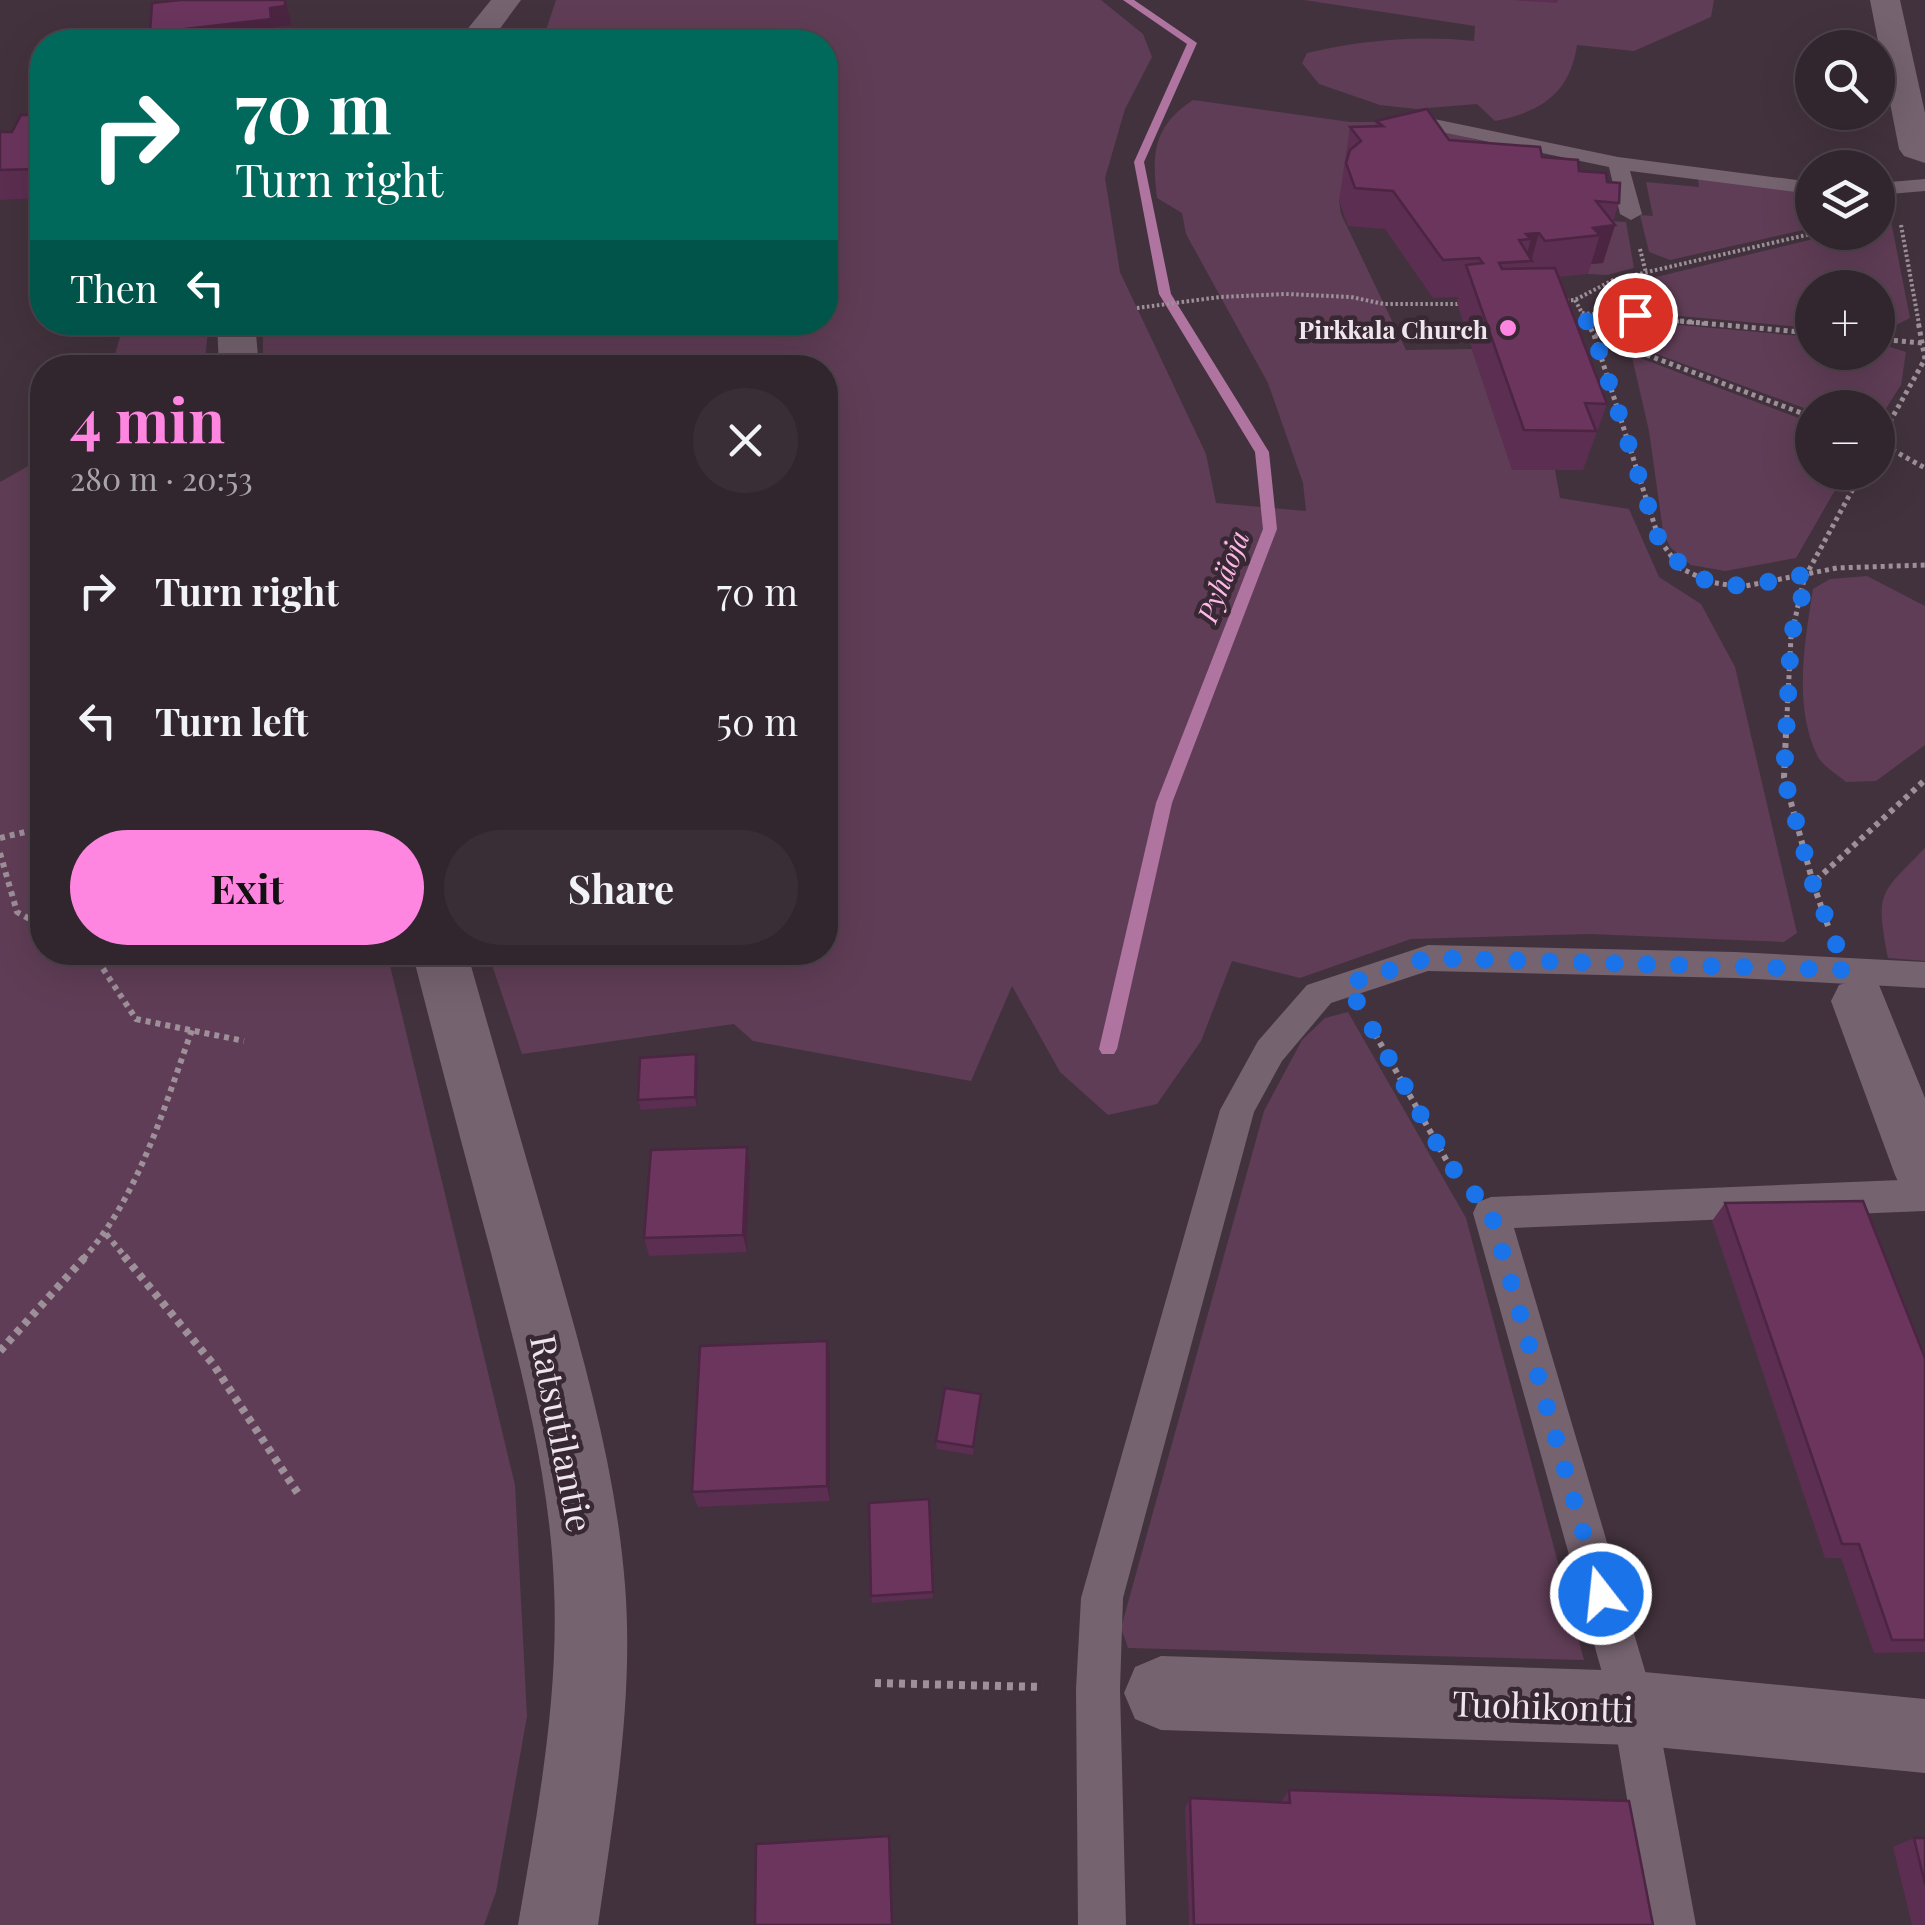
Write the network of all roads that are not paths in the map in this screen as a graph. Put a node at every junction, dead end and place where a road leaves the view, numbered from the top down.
1 (506, 0) edge
2 (1885, 0) edge
3 (486, 30) edge
4 (1410, 120) edge
5 (1921, 151) edge
6 (1618, 163) junction
7 (1925, 185) edge
8 (1795, 186) edge
9 (1895, 188) edge
10 (1631, 214) dead end
11 (443, 965) edge
12 (1925, 975) edge
13 (1852, 986) junction
14 (1925, 1175) edge
15 (1925, 1195) edge
16 (1130, 1691) junction
17 (1634, 1708) junction
18 (1925, 1736) edge
19 (558, 1925) edge
20 (1102, 1925) edge
21 (1672, 1925) edge

1 - 3 street
2 - 5 street
4 - 6 lane
5 - 7 lane
6 - 8 lane
6 - 10 lane
7 - 9 lane
11 - 19 street, Ratsutilantie
12 - 13 lane
13 - 14 street
13 - 16 lane
15 - 17 lane
16 - 17 street, Tuohikontti
16 - 20 lane
17 - 18 street, Tuohikontti
17 - 21 lane

